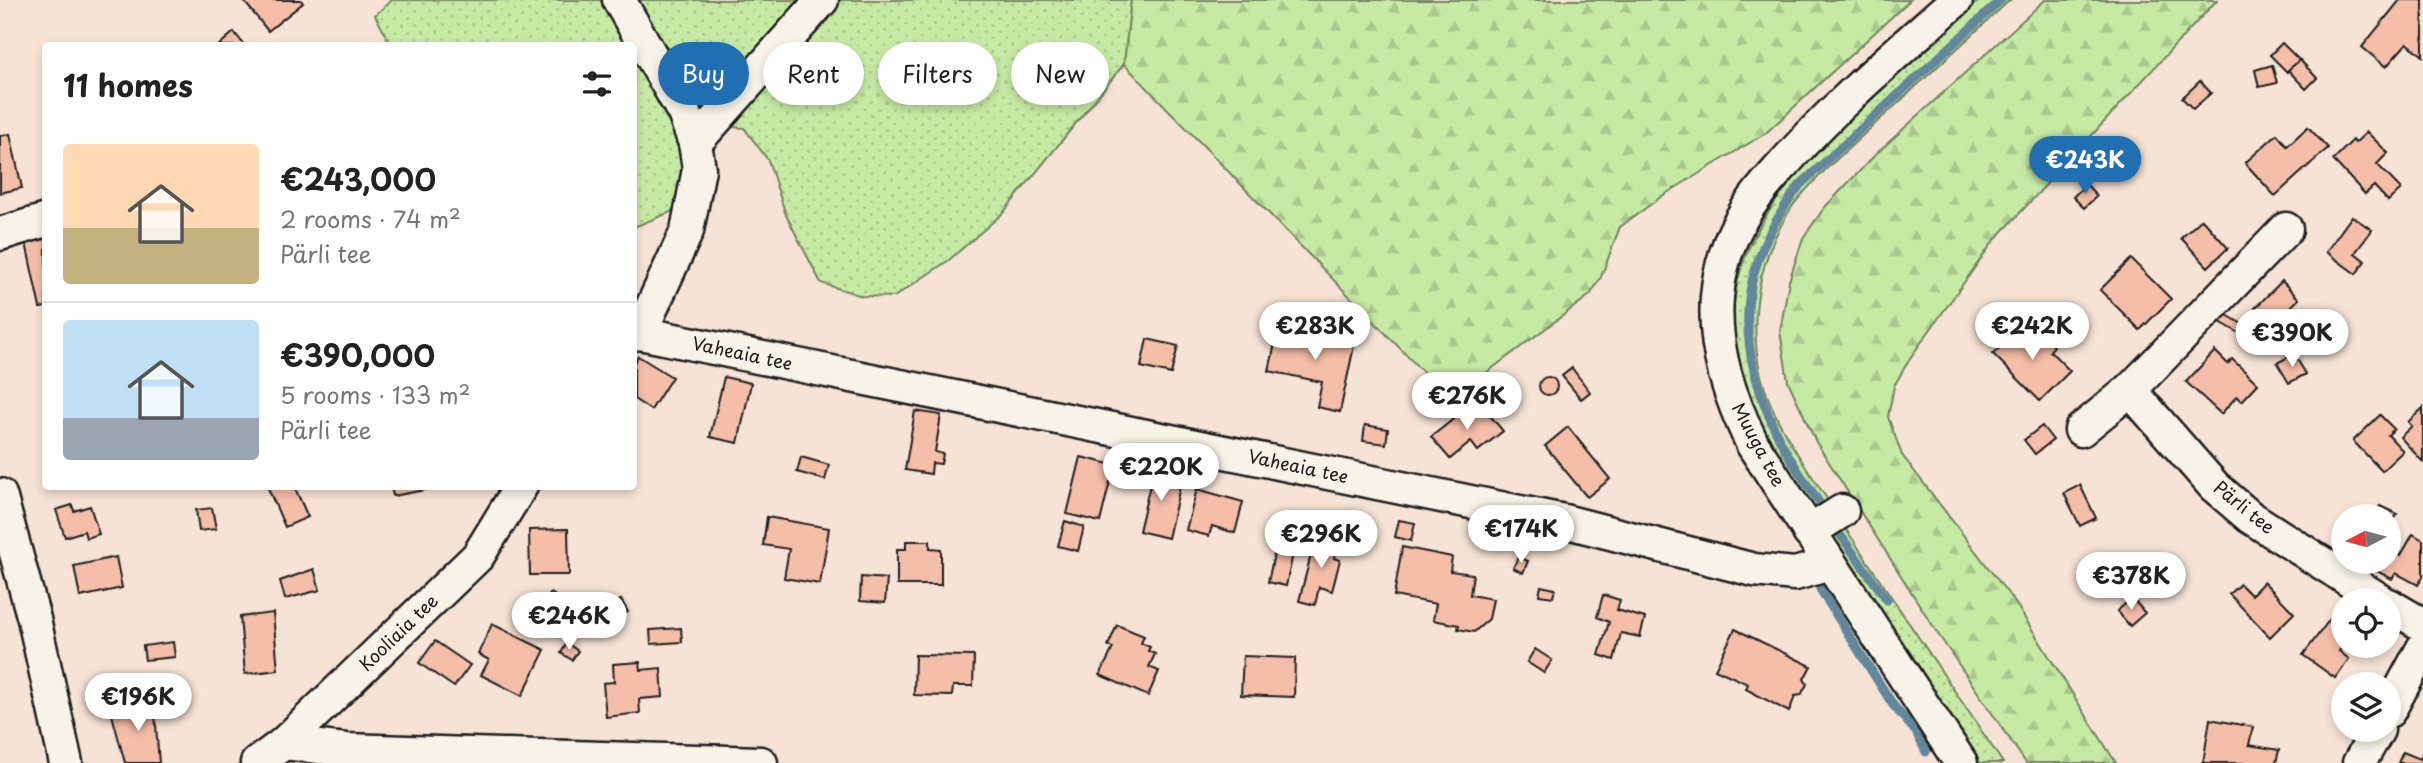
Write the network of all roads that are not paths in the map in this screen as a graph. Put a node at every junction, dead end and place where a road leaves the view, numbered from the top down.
1 (619, 0) edge
2 (822, 0) edge
3 (1956, 0) edge
4 (695, 143) junction
5 (42, 221) edge
6 (2286, 229) dead end
7 (0, 233) edge
8 (637, 333) edge
9 (2130, 390) junction
10 (2081, 430) dead end
11 (519, 490) edge
12 (0, 495) edge
13 (1842, 511) dead end
14 (1809, 532) junction
15 (1830, 564) junction
16 (2361, 588) edge
17 (2401, 612) edge
18 (2423, 625) edge
19 (2423, 648) edge
20 (2401, 689) edge
21 (2371, 742) edge
22 (284, 743) junction
23 (66, 763) edge
24 (257, 763) edge
25 (761, 763) edge
26 (1961, 763) edge
27 (2359, 763) edge

1 - 4 street
2 - 4 street
3 - 14 street, Muuga tee
4 - 8 street
5 - 7 street
6 - 9 street
8 - 15 street, Vaheaia tee
9 - 10 street
9 - 16 street, Pärli tee
11 - 22 street, Kooliaia tee
12 - 23 street
13 - 14 street
14 - 15 street, Muuga tee
15 - 26 street, Muuga tee
17 - 18 street
19 - 20 street
21 - 27 street
22 - 24 street, Kooliaia tee
22 - 25 street

